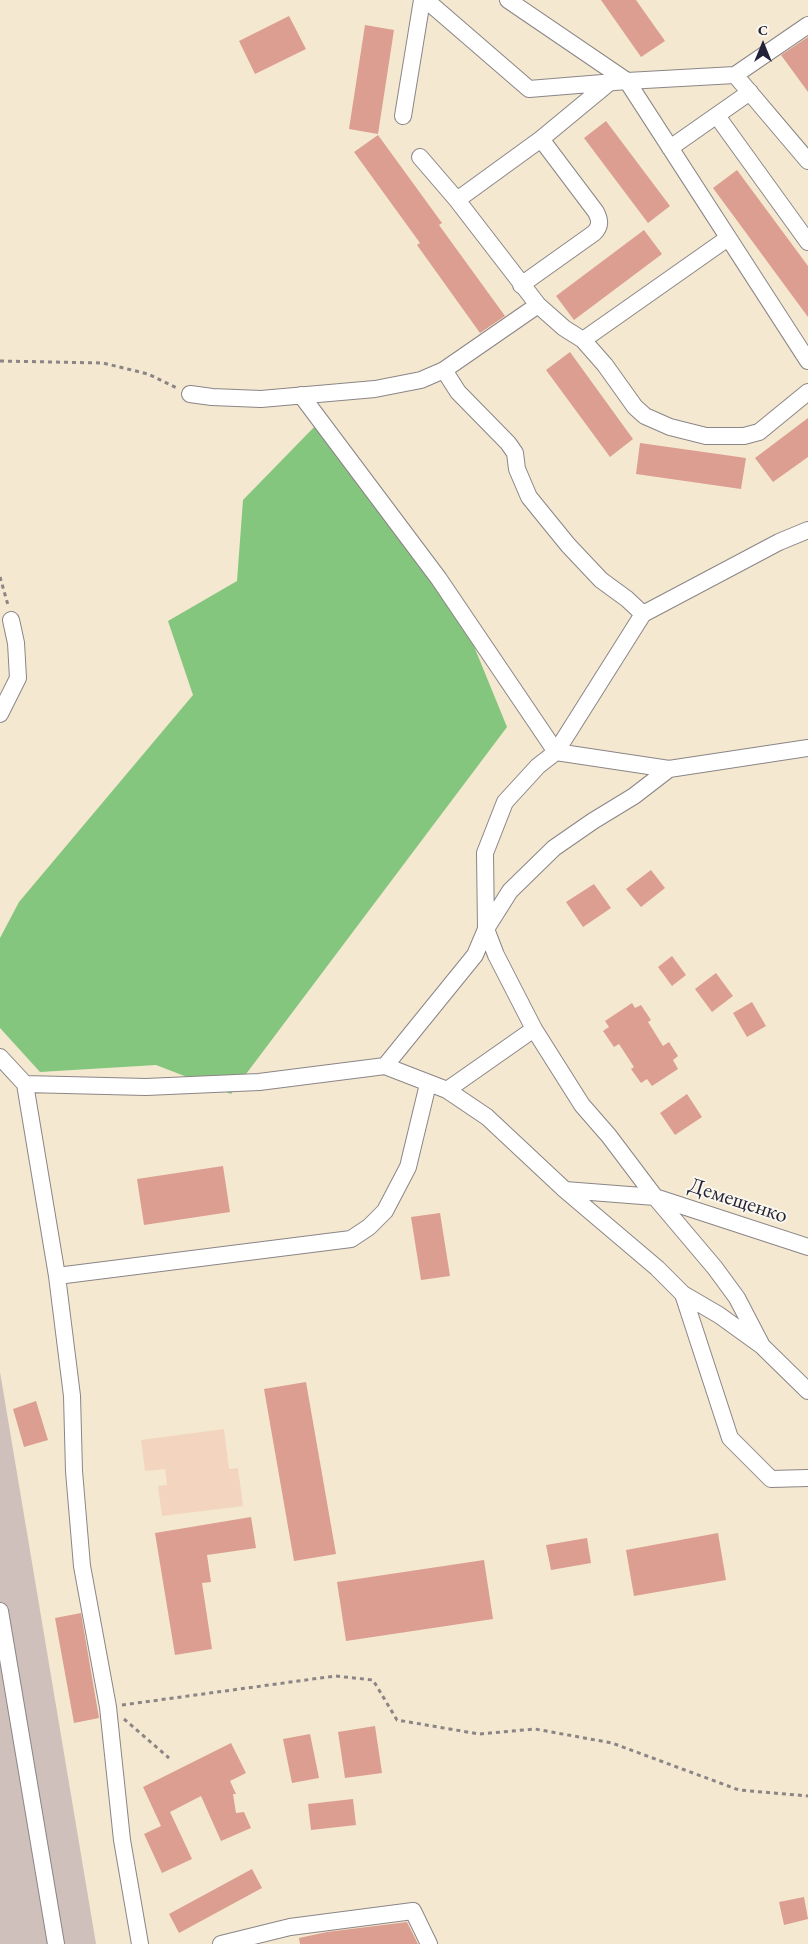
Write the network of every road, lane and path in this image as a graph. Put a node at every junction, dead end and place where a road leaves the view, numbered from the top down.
1 (422, 0) edge
2 (426, 0) edge
3 (508, 0) edge
4 (808, 25) edge
5 (735, 75) junction
6 (627, 81) junction
7 (610, 82) junction
8 (750, 92) junction
9 (403, 116) dead end
10 (717, 116) junction
11 (541, 139) junction
12 (670, 148) junction
13 (420, 157) dead end
14 (808, 161) edge
15 (457, 200) junction
16 (728, 238) junction
17 (808, 242) edge
18 (521, 285) junction
19 (538, 305) junction
20 (583, 340) junction
21 (0, 361) edge
22 (808, 361) edge
23 (444, 370) junction
24 (808, 392) edge
25 (190, 394) joint
26 (301, 394) junction
27 (808, 530) edge
28 (0, 577) edge
29 (643, 614) junction
30 (11, 620) joint
31 (0, 714) edge
32 (808, 748) edge
33 (556, 752) junction
34 (668, 769) junction
35 (486, 929) junction
36 (534, 1029) junction
37 (0, 1056) edge
38 (385, 1066) junction
39 (25, 1084) junction
40 (428, 1084) junction
41 (447, 1090) junction
42 (565, 1190) junction
43 (655, 1197) junction
44 (808, 1246) edge
45 (56, 1276) junction
46 (684, 1294) junction
47 (762, 1346) junction
48 (808, 1391) edge
49 (808, 1478) edge
50 (0, 1611) edge
51 (108, 1707) junction
52 (169, 1758) dead end
53 (808, 1796) edge
54 (56, 1944) edge
55 (140, 1944) edge
56 (221, 1944) edge
57 (430, 1944) edge

1 - 9 street
2 - 7 street
3 - 6 street
4 - 5 street
5 - 6 street
5 - 8 street
6 - 7 street
6 - 12 street
7 - 11 street
8 - 10 street
8 - 14 street
10 - 12 street
10 - 17 street
11 - 15 street
11 - 18 street
12 - 16 street
13 - 15 street
15 - 18 street
16 - 20 street
16 - 22 street
18 - 19 street
19 - 20 street
19 - 23 street
20 - 24 street
21 - 25 path
23 - 26 street
23 - 29 street
25 - 26 street
26 - 33 street
27 - 29 street
28 - 30 path
29 - 33 street
30 - 31 street
32 - 34 street
33 - 34 street
33 - 35 street
34 - 35 street
35 - 36 street
35 - 38 street
36 - 41 street
36 - 43 street
37 - 39 street
38 - 39 street
38 - 40 street
39 - 45 street
40 - 41 street
40 - 45 street
41 - 42 street
42 - 43 street, Демещенко
42 - 46 street
43 - 44 street, Демещенко
43 - 47 street
45 - 51 street
46 - 47 street
46 - 49 street
47 - 48 street
50 - 54 street
51 - 52 path
51 - 53 path
51 - 55 street
56 - 57 street

